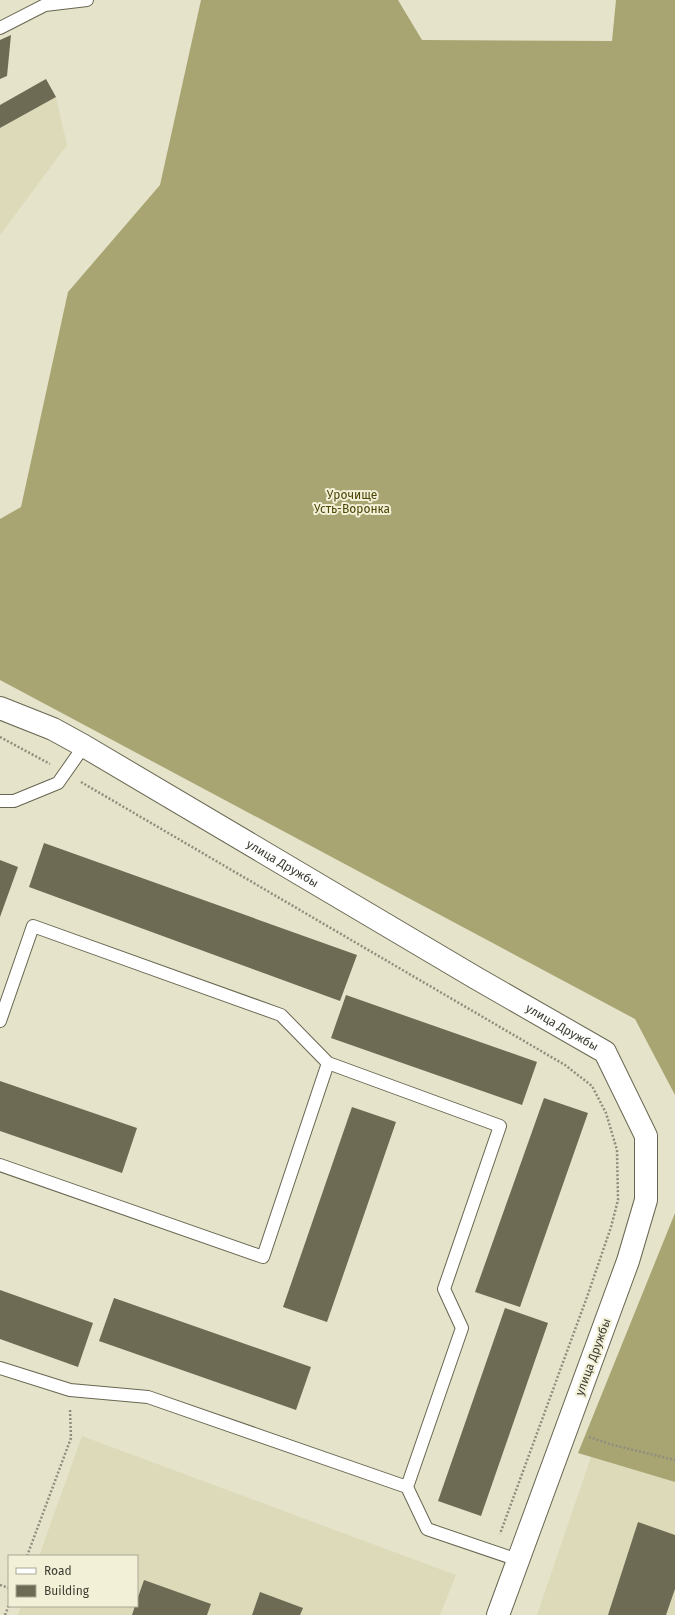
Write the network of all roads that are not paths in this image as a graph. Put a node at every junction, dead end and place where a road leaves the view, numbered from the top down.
1 (87, 0) edge
2 (0, 28) edge
3 (0, 708) edge
4 (84, 746) junction
5 (0, 801) edge
6 (0, 1021) edge
7 (328, 1063) junction
8 (0, 1165) edge
9 (0, 1368) edge
10 (407, 1487) junction
11 (518, 1560) junction
12 (498, 1615) edge

1 - 2 lane
3 - 4 street, улица Дружбы
4 - 5 lane
4 - 11 street, улица Дружбы
6 - 7 lane
7 - 8 lane
7 - 10 lane
9 - 10 lane
10 - 11 lane
11 - 12 street, улица Дружбы

